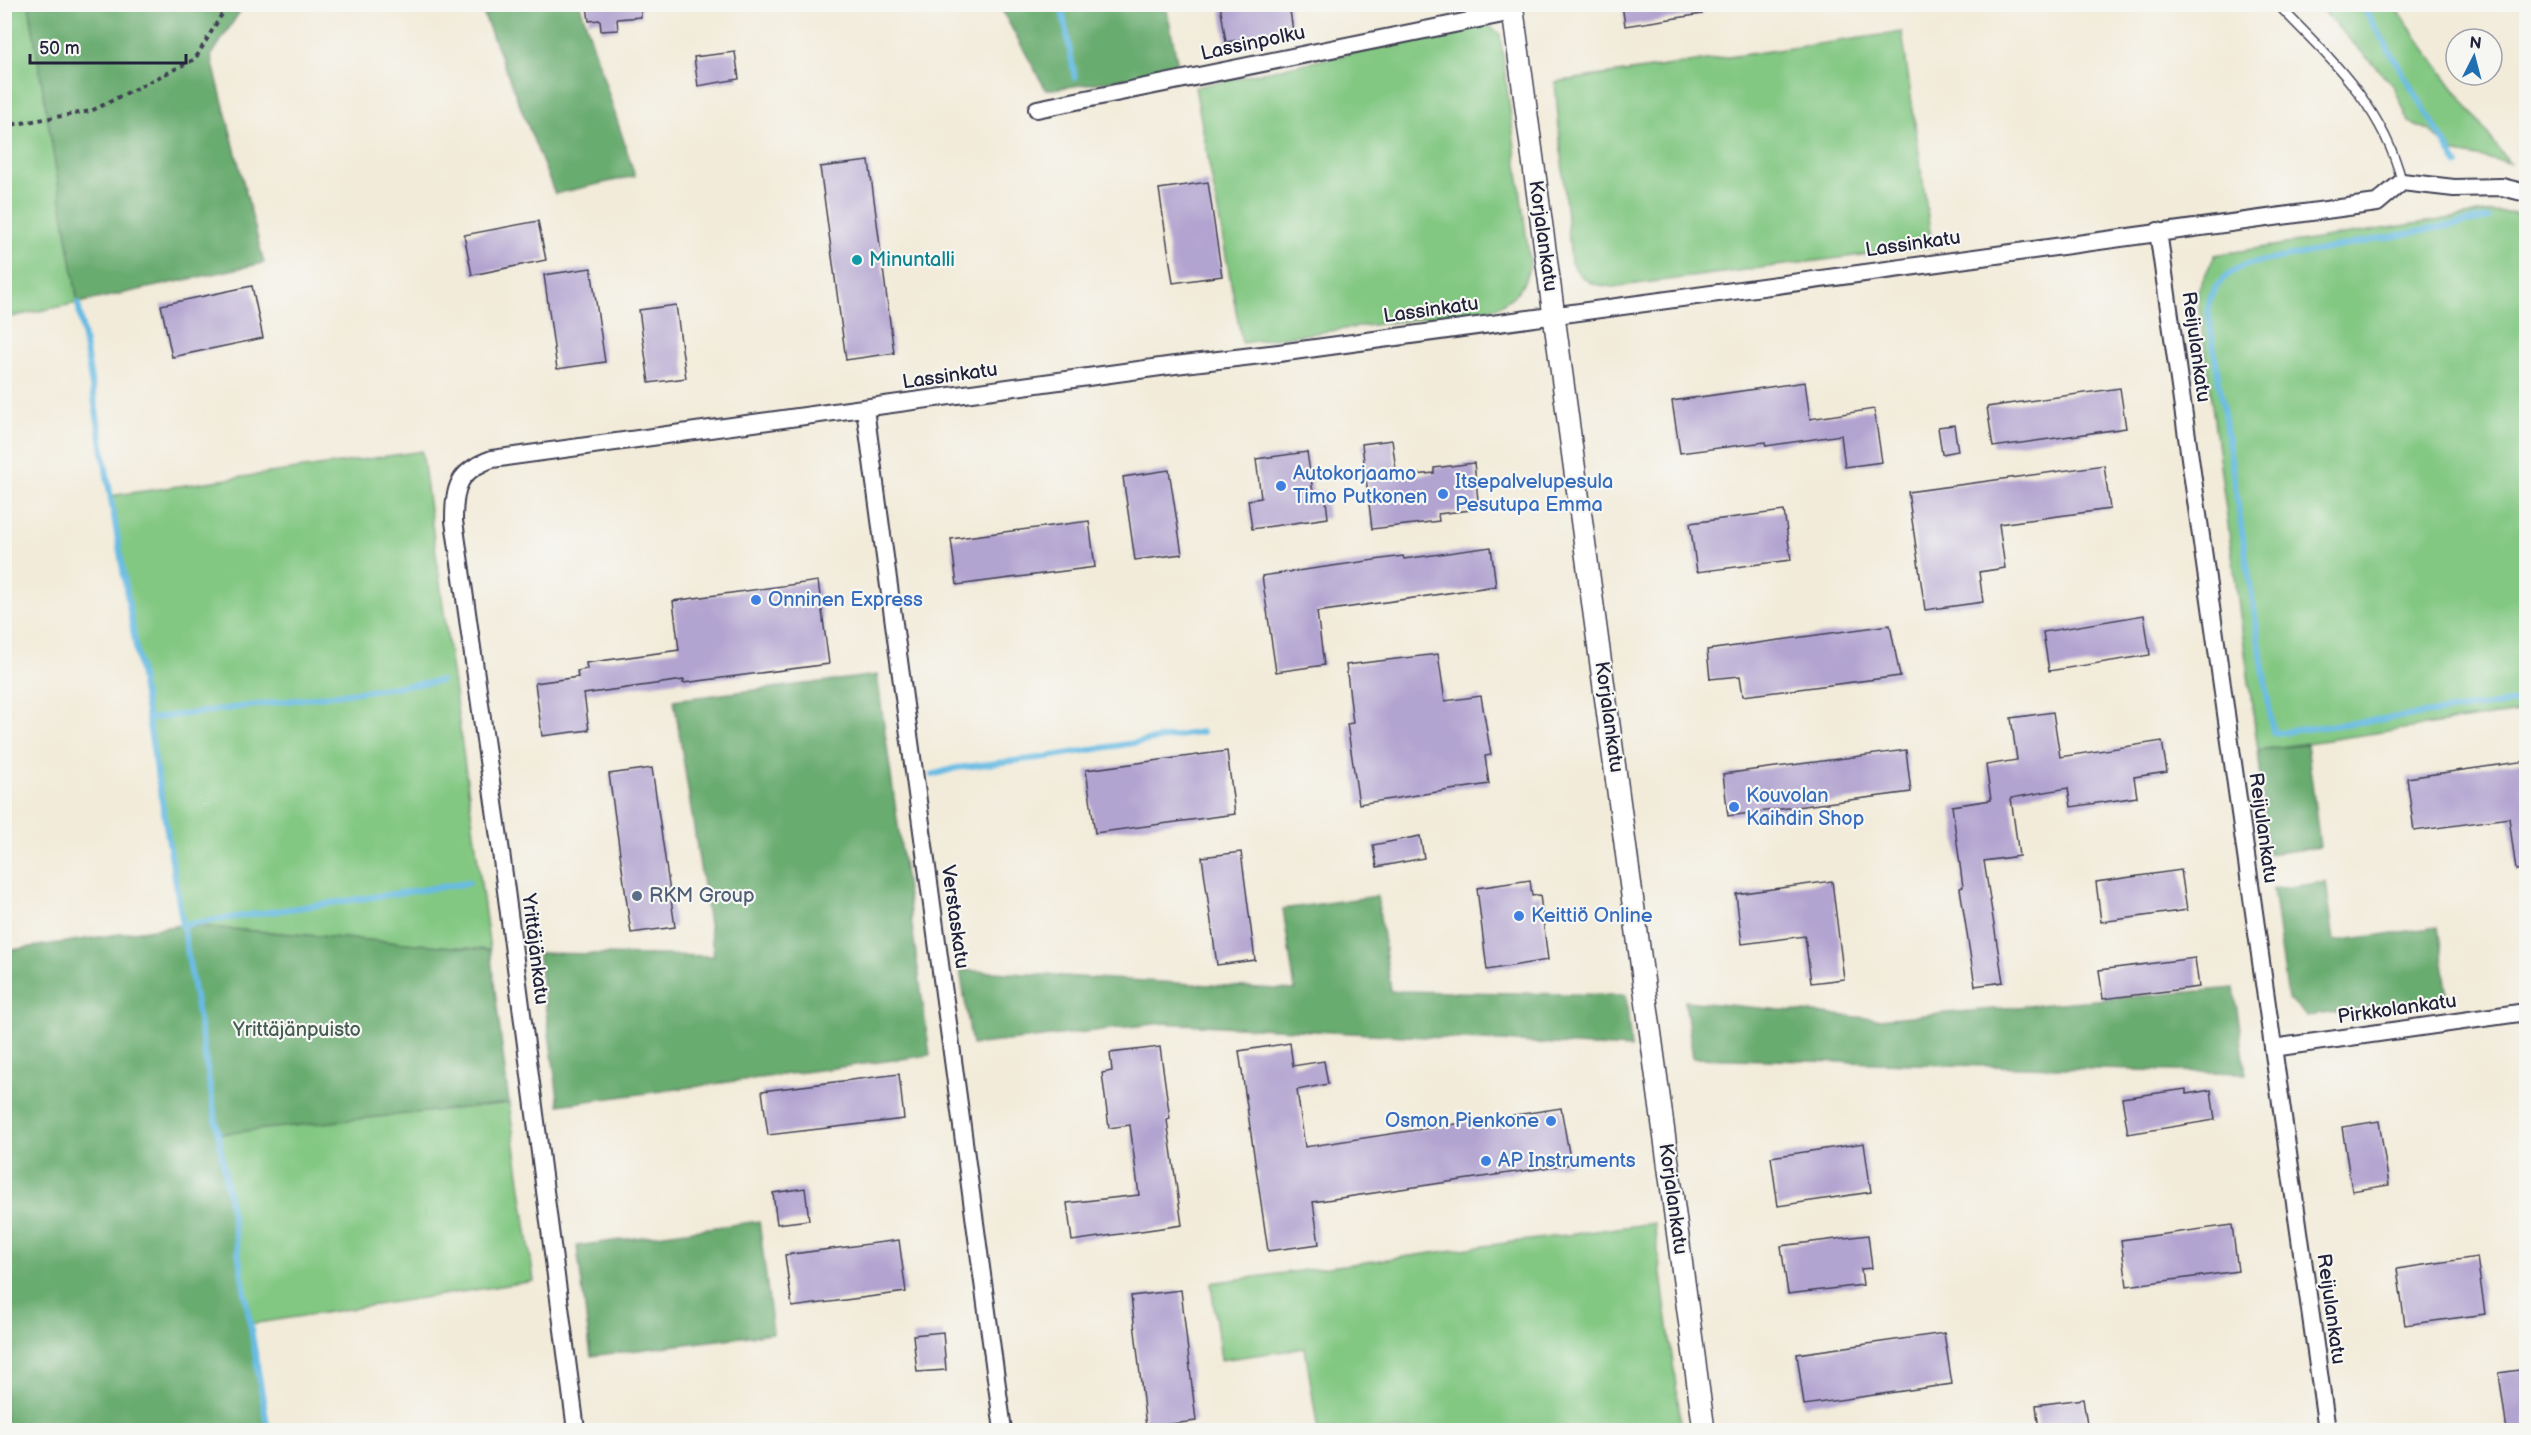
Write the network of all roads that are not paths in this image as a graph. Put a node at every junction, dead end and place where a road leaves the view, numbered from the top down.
1 (2277, 4) edge
2 (1512, 8) edge
3 (1037, 109) dead end
4 (2402, 182) junction
5 (2526, 193) edge
6 (2158, 231) junction
7 (1554, 315) junction
8 (865, 409) junction
9 (463, 474) joint
10 (2526, 1012) edge
11 (2273, 1048) junction
12 (576, 1431) edge
13 (1003, 1431) edge
14 (1704, 1431) edge
15 (2327, 1431) edge

1 - 4 lane
2 - 3 street, Lassinpolku
2 - 7 street, Korjalankatu
4 - 5 street
4 - 6 street, Lassinkatu
6 - 7 street, Lassinkatu
6 - 11 street, Reijulankatu
7 - 8 street, Lassinkatu
7 - 14 street, Korjalankatu
8 - 9 street, Lassinkatu
8 - 13 street, Verstaskatu
9 - 12 street, Yrittäjänkatu
10 - 11 street, Pirkkolankatu
11 - 15 street, Reijulankatu

